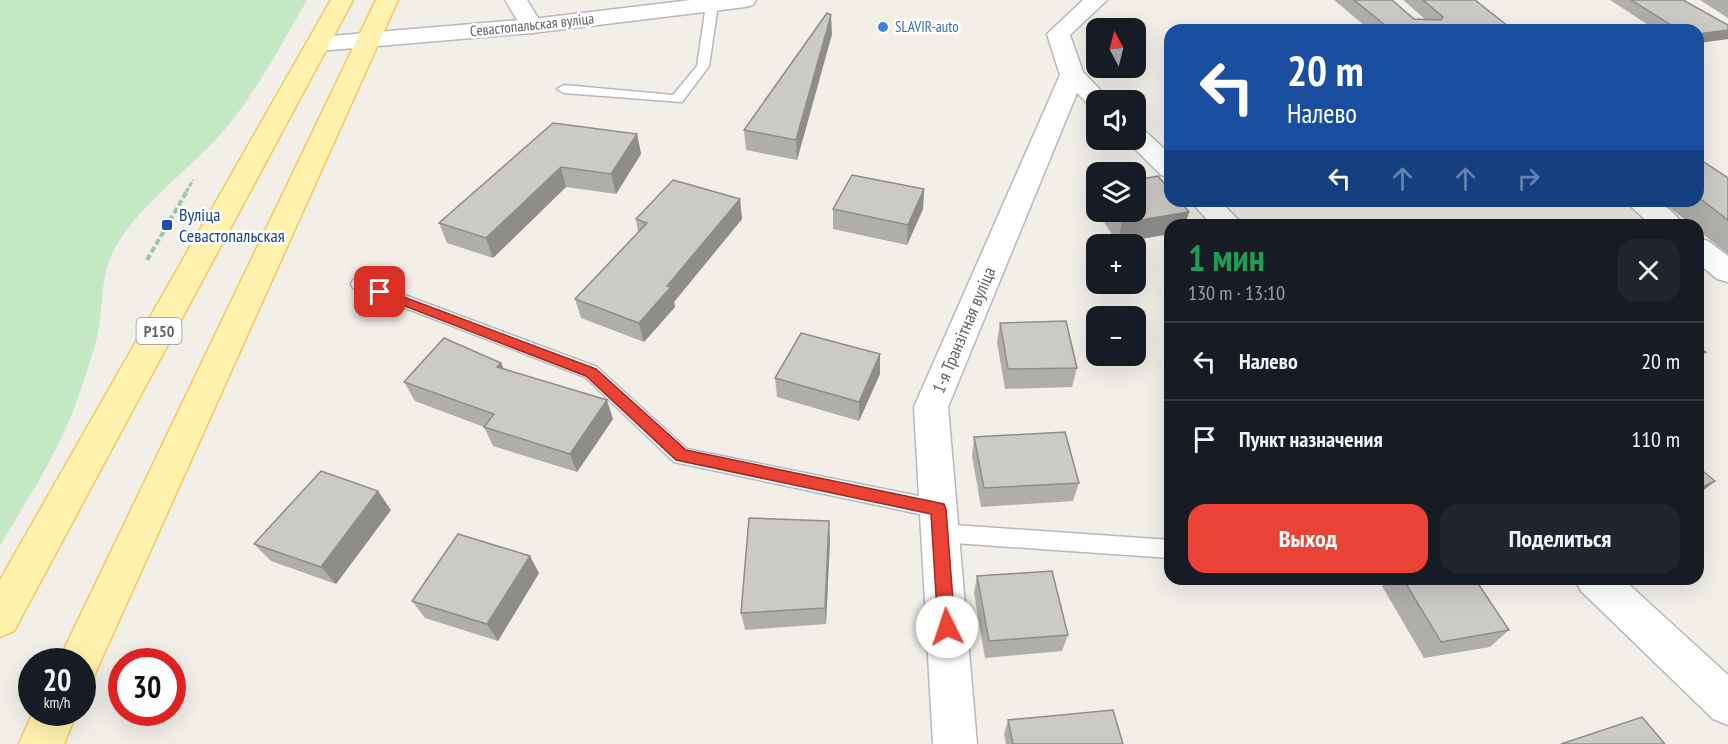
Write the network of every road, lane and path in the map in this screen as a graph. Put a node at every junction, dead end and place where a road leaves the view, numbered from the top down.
1 (342, 0) edge
2 (387, 0) edge
3 (516, 0) edge
4 (745, 0) edge
5 (1096, 0) edge
6 (712, 5) junction
7 (532, 26) junction
8 (369, 41) junction
9 (319, 44) junction
10 (1072, 75) junction
11 (564, 89) dead end
12 (1088, 90) edge
13 (1146, 146) edge
14 (1164, 163) edge
15 (193, 180) dead end
16 (1210, 207) edge
17 (1646, 207) edge
18 (1223, 219) edge
19 (1662, 219) edge
20 (1704, 253) edge
21 (147, 260) dead end
22 (1728, 272) edge
23 (359, 284) dead end
24 (939, 521) junction
25 (1164, 548) edge
26 (1601, 585) edge
27 (0, 618) edge
28 (86, 648) edge
29 (1728, 704) edge
30 (49, 726) edge
31 (41, 744) edge
32 (955, 744) edge

1 - 9 main road, Р150
2 - 8 main road
3 - 7 street
4 - 6 street, Севастопальская вуліца
5 - 10 street
6 - 7 street, Севастопальская вуліца
6 - 11 lane
7 - 8 street, Севастопальская вуліца
8 - 9 street, Севастопальская вуліца
8 - 28 main road
9 - 27 main road, Р150
10 - 12 street
10 - 24 street, 1-я Транзітная вуліца
13 - 14 street
15 - 21 path
16 - 18 street
17 - 19 street
20 - 22 street
23 - 24 lane
24 - 25 lane
24 - 32 street, 1-я Транзітная вуліца
26 - 29 street
30 - 31 main road

